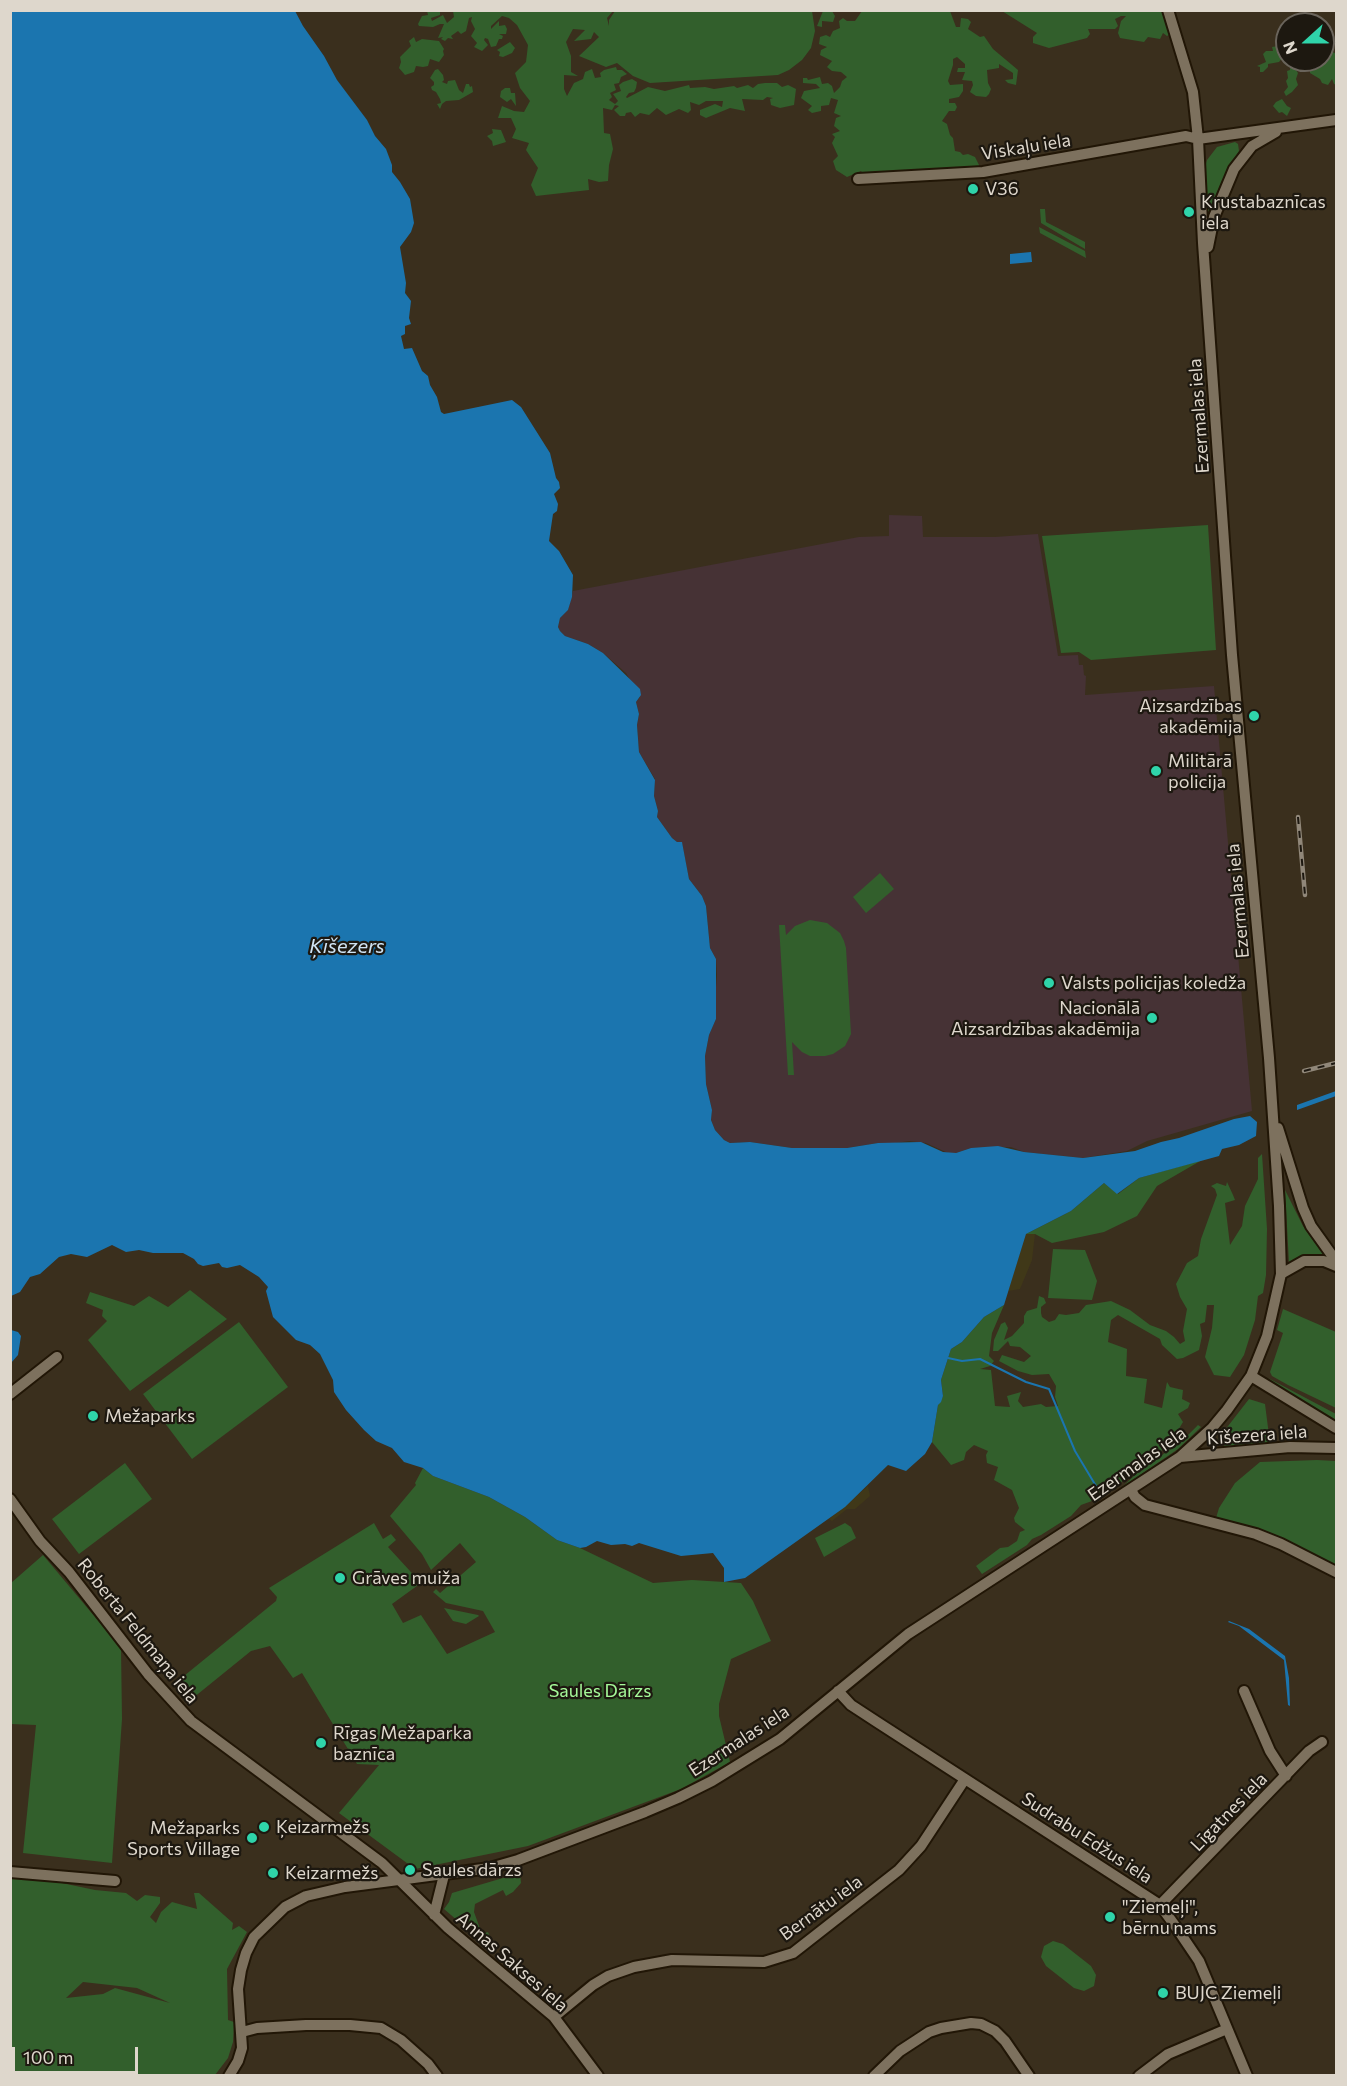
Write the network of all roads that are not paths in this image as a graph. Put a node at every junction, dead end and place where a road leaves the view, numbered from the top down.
1 (1168, 10) edge
2 (1336, 120) edge
3 (1286, 128) junction
4 (1236, 134) junction
5 (1198, 140) junction
6 (1246, 152) junction
7 (858, 179) dead end
8 (1205, 256) junction
9 (1272, 1113) junction
10 (1336, 1260) edge
11 (1336, 1266) edge
12 (1281, 1274) junction
13 (57, 1357) dead end
14 (1251, 1376) junction
15 (10, 1394) edge
16 (1336, 1428) edge
17 (1336, 1448) edge
18 (1180, 1457) junction
19 (1131, 1490) junction
20 (10, 1499) edge
21 (1336, 1572) edge
22 (838, 1691) junction
23 (1244, 1691) dead end
24 (1322, 1742) dead end
25 (1286, 1776) junction
26 (965, 1779) junction
27 (10, 1872) edge
28 (444, 1875) junction
29 (397, 1880) junction
30 (115, 1881) dead end
31 (1160, 1905) junction
32 (434, 1915) junction
33 (554, 2017) junction
34 (1227, 2029) junction
35 (242, 2032) junction
36 (229, 2076) edge
37 (437, 2076) edge
38 (598, 2076) edge
39 (874, 2076) edge
40 (1029, 2076) edge
41 (1139, 2076) edge
42 (1247, 2076) edge

1 - 5 street, Ezermalas iela
2 - 3 street
3 - 4 street, Viskaļu iela
3 - 6 street, Ezermalas iela
4 - 5 street, Viskaļu iela
4 - 6 street
5 - 7 street, Viskaļu iela
5 - 8 street, Ezermalas iela
6 - 8 street, Ezermalas iela
8 - 9 street, Ezermalas iela
9 - 10 street
9 - 12 street, Ezermalas iela
11 - 12 street
12 - 14 street, Ezermalas iela
13 - 15 street
14 - 16 street, Ķīšezera iela
14 - 18 street, Ezermalas iela
17 - 18 street, Ķīšezera iela
18 - 19 street, Ezermalas iela
19 - 21 street
19 - 22 street, Ezermalas iela
20 - 29 street, Roberta Feldmaņa iela
22 - 26 street, Sudrabu Edžus iela
22 - 28 street, Ezermalas iela
23 - 25 street
24 - 25 street, Līgatnes iela
25 - 31 street, Līgatnes iela
26 - 31 street, Sudrabu Edžus iela
26 - 33 street, Bernātu iela
27 - 30 street
28 - 29 street, Ezermalas iela
28 - 32 street
29 - 32 street, Annas Sakses iela
29 - 35 street, Ezermalas iela
31 - 34 street, Sudrabu Edžus iela
32 - 33 street, Annas Sakses iela
33 - 38 street, Annas Sakses iela
34 - 41 street
34 - 42 street, Sudrabu Edžus iela
35 - 36 street, Ezermalas iela
35 - 37 street
39 - 40 street

